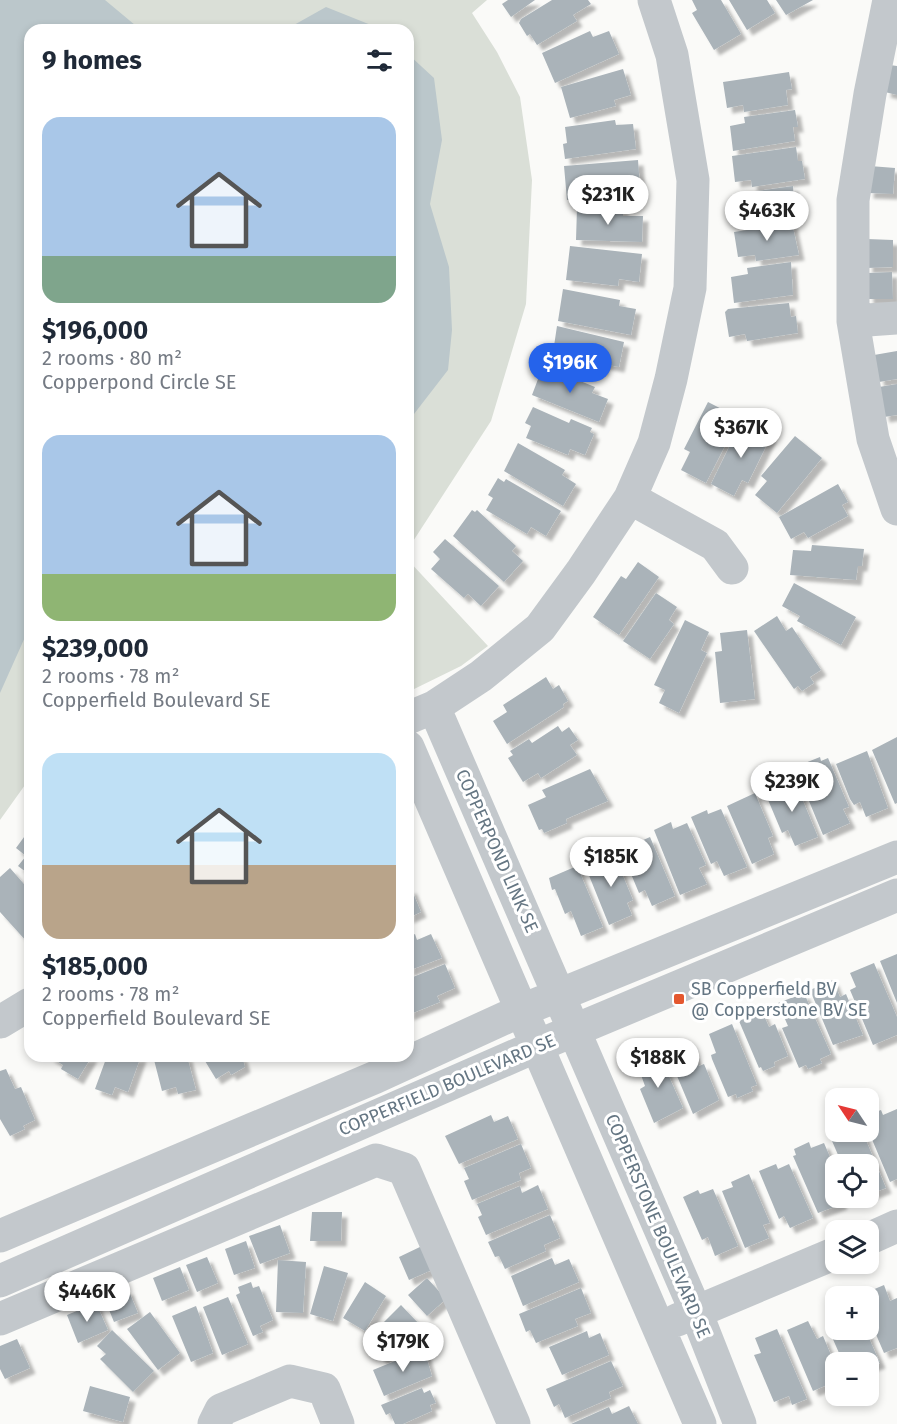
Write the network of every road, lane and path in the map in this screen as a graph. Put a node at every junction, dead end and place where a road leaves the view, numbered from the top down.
1 (654, 0) edge
2 (890, 0) edge
3 (897, 318) edge
4 (853, 321) junction
5 (630, 498) junction
6 (897, 509) edge
7 (732, 568) dead end
8 (421, 712) edge
9 (414, 761) edge
10 (897, 857) edge
11 (897, 895) edge
12 (560, 995) junction
13 (24, 1008) edge
14 (520, 1011) junction
15 (0, 1022) edge
16 (575, 1030) junction
17 (537, 1046) junction
18 (414, 1060) edge
19 (409, 1062) edge
20 (897, 1226) edge
21 (879, 1234) edge
22 (0, 1236) edge
23 (825, 1258) edge
24 (0, 1281) edge
25 (696, 1312) junction
26 (0, 1319) edge
27 (659, 1329) junction
28 (214, 1424) edge
29 (338, 1424) edge
30 (514, 1424) edge
31 (700, 1424) edge
32 (740, 1424) edge

1 - 5 street
2 - 4 street
3 - 4 street
4 - 6 street
5 - 7 street
5 - 8 street
8 - 12 street, COPPERPOND LINK SE
9 - 14 street
10 - 12 street, COPPERFIELD BOULEVARD SE
11 - 16 street, COPPERFIELD BOULEVARD SE
12 - 14 street, COPPERFIELD BOULEVARD SE
12 - 16 street, COPPERSTONE BOULEVARD SE
13 - 15 street
14 - 17 street
14 - 18 street, COPPERFIELD BOULEVARD SE
16 - 17 street, COPPERFIELD BOULEVARD SE
16 - 25 street, COPPERSTONE BOULEVARD SE
17 - 24 street, COPPERFIELD BOULEVARD SE
17 - 27 street
19 - 22 street, COPPERFIELD BOULEVARD SE
20 - 21 street
23 - 25 street
25 - 27 street
25 - 32 street, COPPERSTONE BOULEVARD SE
26 - 30 street
27 - 31 street
28 - 29 street

